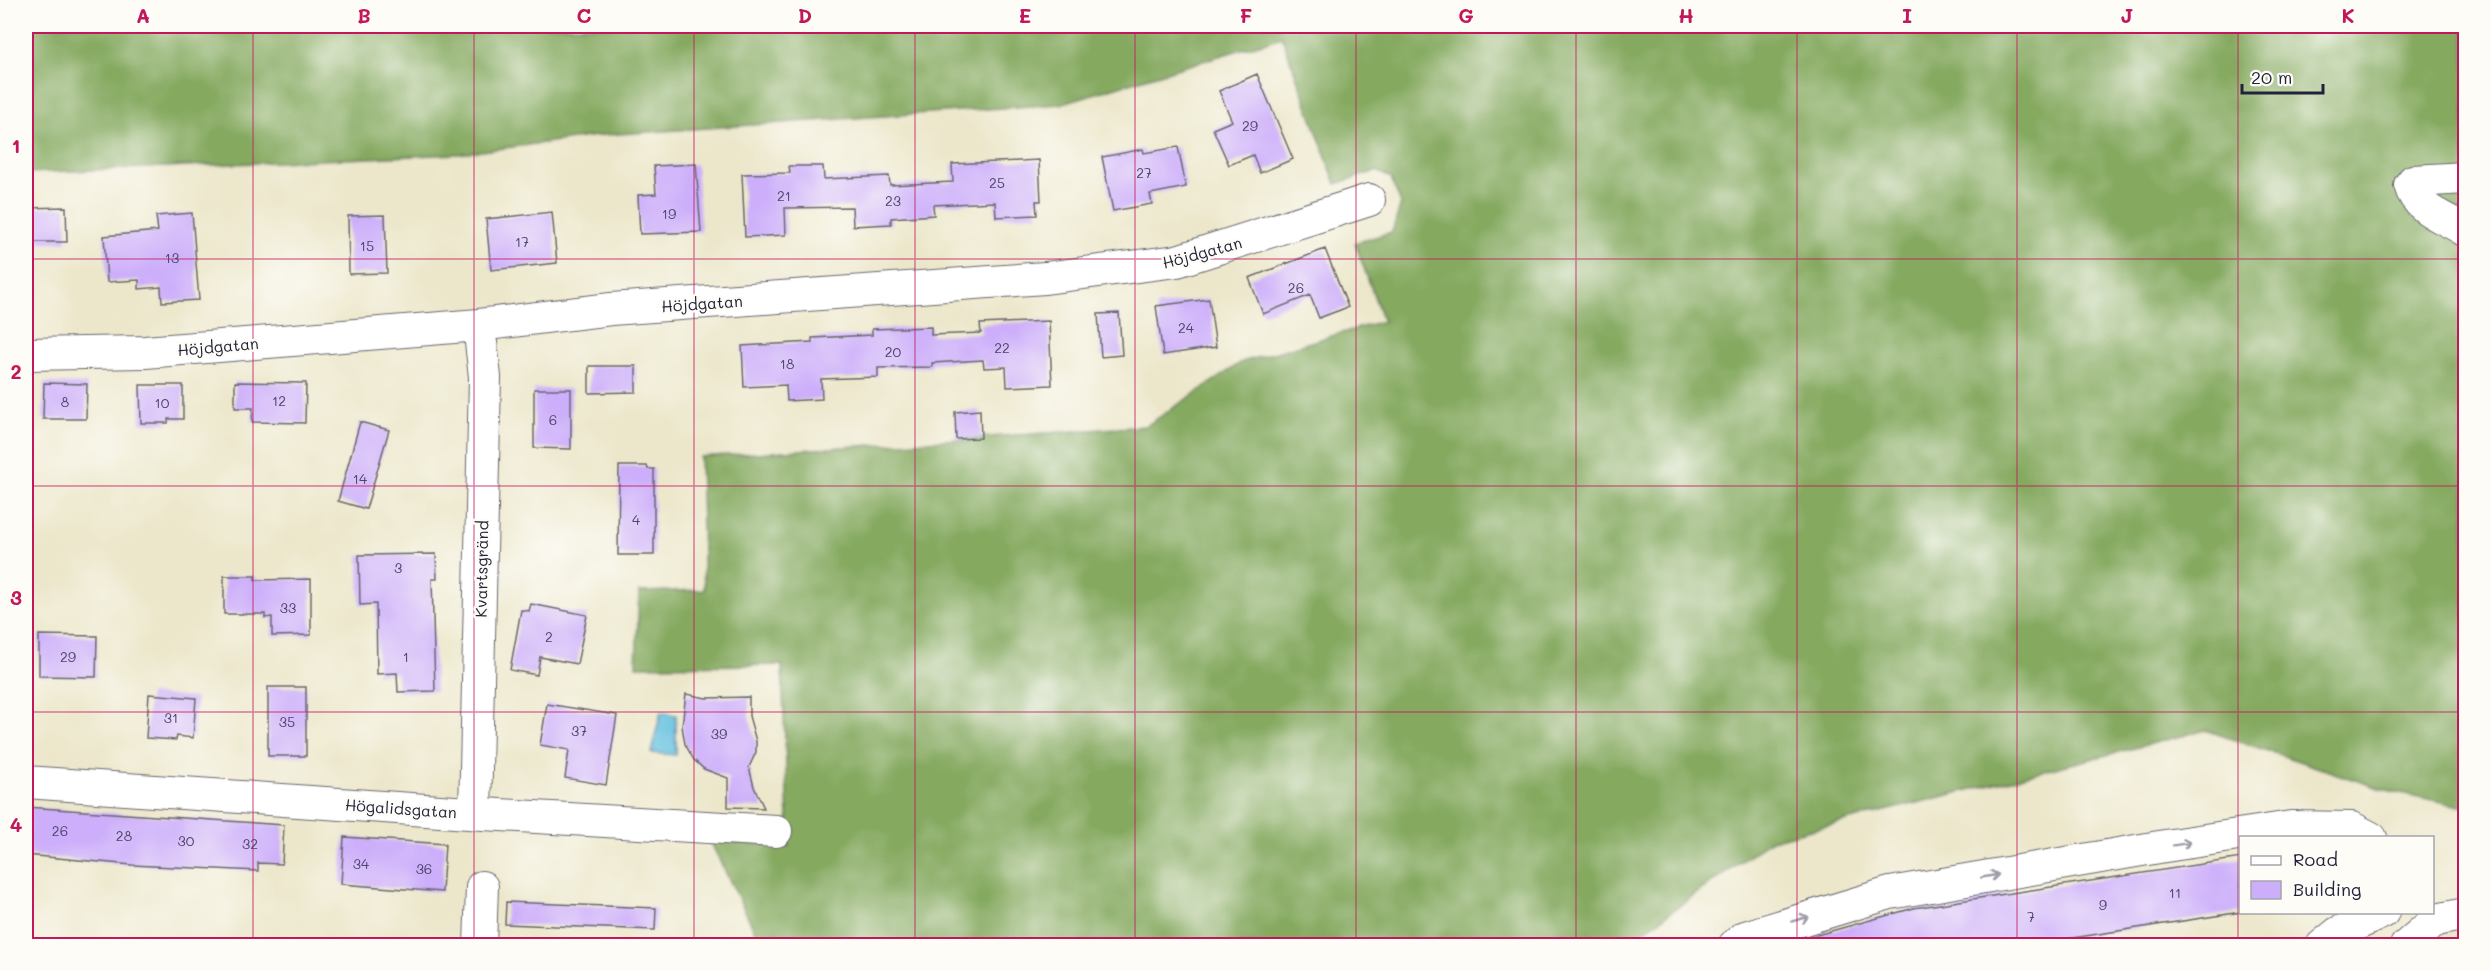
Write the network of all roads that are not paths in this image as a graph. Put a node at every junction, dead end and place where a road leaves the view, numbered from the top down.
1 (2466, 178) edge
2 (1369, 200) dead end
3 (2466, 231) edge
4 (479, 325) junction
5 (26, 354) edge
6 (26, 782) edge
7 (475, 813) junction
8 (776, 831) dead end
9 (2370, 836) edge
10 (482, 887) dead end
11 (2379, 914) edge
12 (2466, 914) edge
13 (480, 945) edge
14 (1734, 945) edge
15 (2322, 945) edge
16 (2406, 945) edge

1 - 3 street
2 - 4 street, Höjdgatan
4 - 5 street, Höjdgatan
4 - 7 street, Kvartsgränd
6 - 7 street, Högalidsgatan
7 - 8 street, Högalidsgatan
14 -> 9 street
10 - 13 street
11 - 15 street
12 - 16 street

